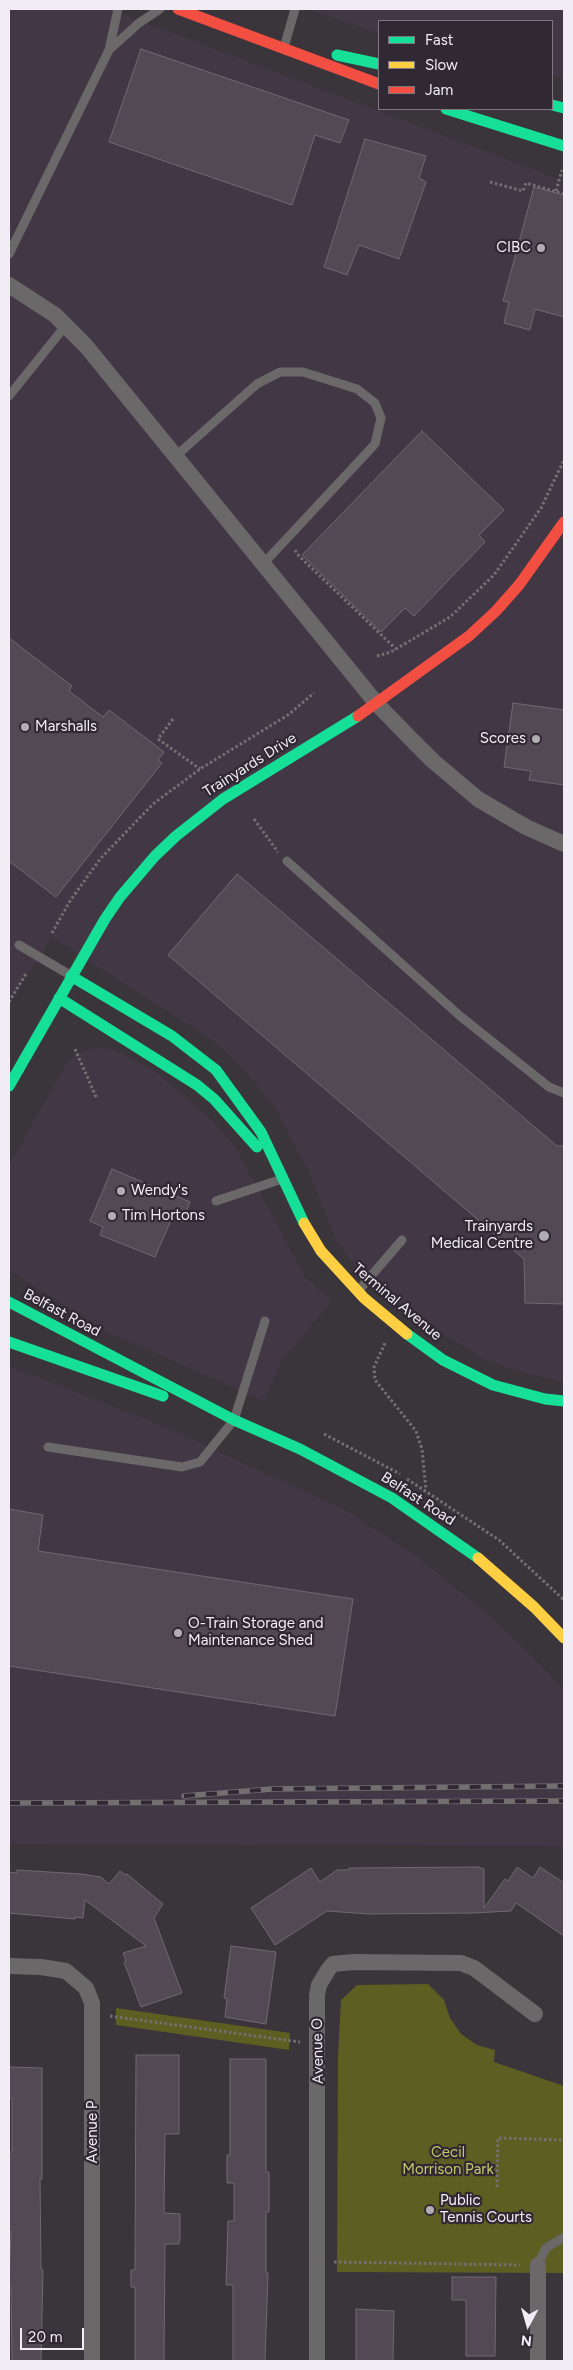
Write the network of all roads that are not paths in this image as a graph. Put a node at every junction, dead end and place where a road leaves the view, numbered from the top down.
1 (118, 9) edge
2 (160, 9) edge
3 (295, 9) edge
4 (185, 10) edge
5 (257, 38) junction
6 (285, 44) junction
7 (110, 50) junction
8 (378, 64) edge
9 (378, 84) edge
10 (449, 110) edge
11 (564, 146) edge
12 (9, 254) edge
13 (9, 285) edge
14 (66, 325) junction
15 (9, 396) edge
16 (177, 456) junction
17 (563, 529) edge
18 (264, 563) junction
19 (377, 704) junction
20 (564, 844) edge
21 (286, 861) road end
22 (19, 946) dead end
23 (71, 976) junction
24 (59, 998) junction
25 (9, 1086) edge
26 (564, 1093) edge
27 (284, 1179) junction
28 (216, 1201) dead end
29 (402, 1240) dead end
30 (358, 1292) junction
31 (9, 1302) edge
32 (265, 1321) dead end
33 (9, 1342) edge
34 (564, 1401) edge
35 (234, 1420) junction
36 (48, 1447) dead end
37 (564, 1638) edge
38 (9, 1966) edge
39 (535, 2014) dead end
40 (564, 2237) edge
41 (538, 2265) joint
42 (92, 2361) edge
43 (317, 2361) edge
44 (538, 2361) edge

1 - 7 lane
2 - 7 lane
3 - 6 lane
4 - 5 street
5 - 6 street
5 - 9 street
6 - 8 street
7 - 12 lane
10 - 11 street
13 - 14 street
14 - 15 lane
14 - 16 street
16 - 18 street
16 - 18 lane
17 - 19 street, Trainyards Drive
18 - 19 street
19 - 20 street
19 - 23 street, Trainyards Drive
21 - 26 lane
22 - 23 lane
23 - 24 street, Trainyards Drive
23 - 27 street, Terminal Avenue
24 - 25 street, Trainyards Drive
24 - 27 street, Terminal Avenue
27 - 28 lane
27 - 30 street, Terminal Avenue
29 - 30 lane
30 - 34 street, Terminal Avenue
31 - 35 street, Belfast Road
32 - 35 lane
33 - 35 street, Belfast Road
35 - 36 lane
35 - 37 street, Belfast Road
38 - 42 street, Avenue P
39 - 43 street, Avenue O
40 - 41 lane
41 - 44 street

